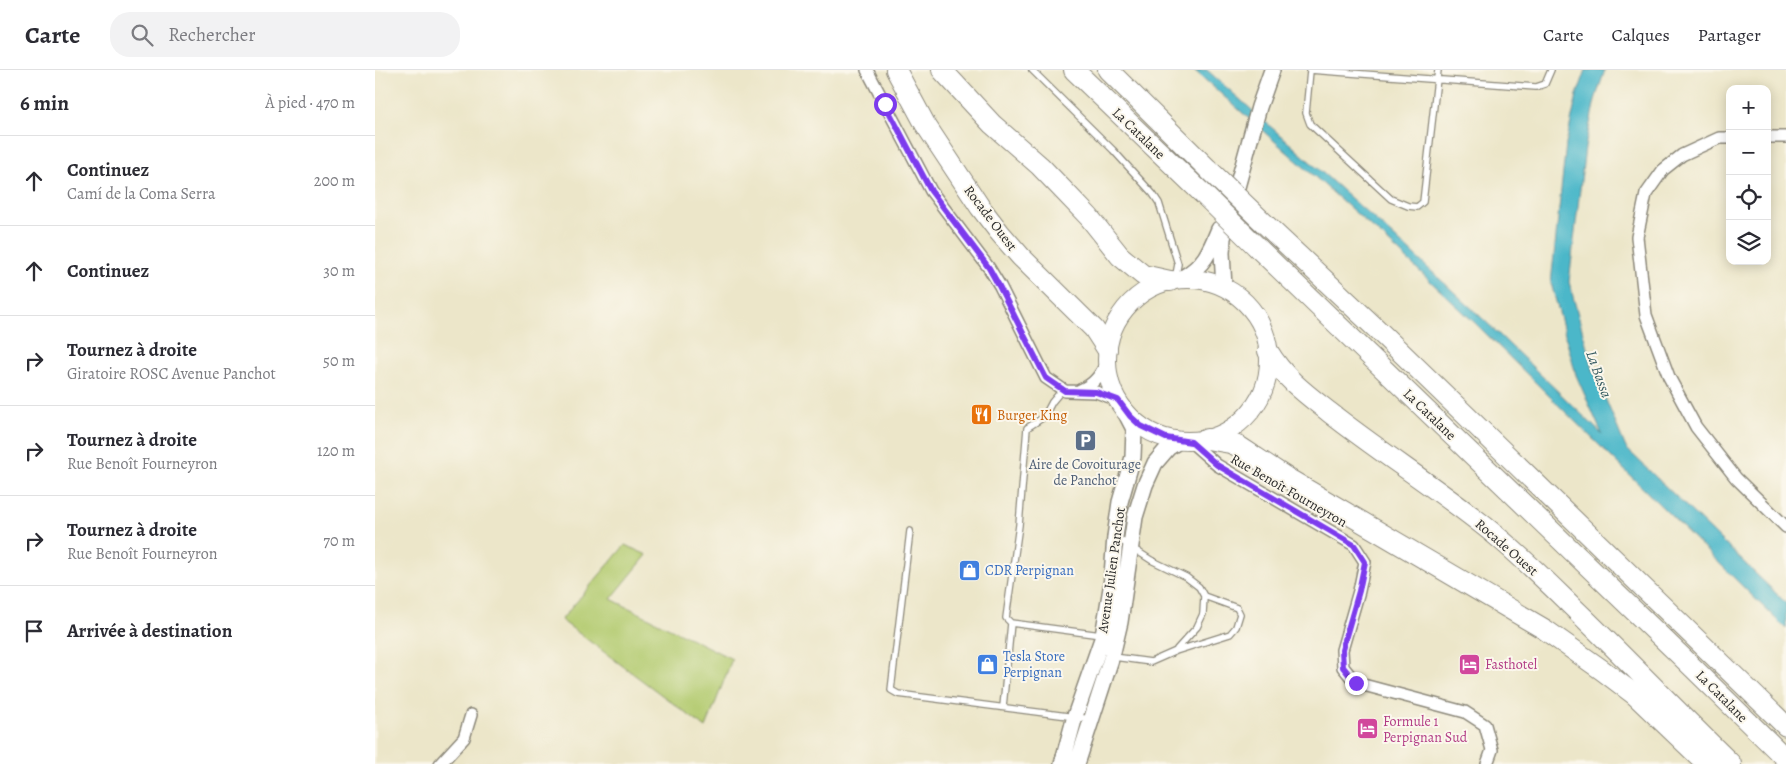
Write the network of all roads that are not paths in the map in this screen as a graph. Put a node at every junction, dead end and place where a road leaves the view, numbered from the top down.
1 (867, 70) edge
2 (895, 70) edge
3 (942, 70) edge
4 (1032, 70) edge
5 (1074, 70) edge
6 (1108, 70) edge
7 (1264, 70) edge
8 (1272, 70) edge
9 (1310, 70) edge
10 (1438, 70) edge
11 (1551, 70) edge
12 (1437, 79) junction
13 (1259, 107) junction
14 (1771, 137) edge
15 (1786, 137) edge
16 (1726, 138) edge
17 (1249, 140) junction
18 (1176, 280) junction
19 (1224, 287) junction
20 (1268, 352) junction
21 (1107, 355) junction
22 (1063, 390) junction
23 (1075, 392) junction
24 (1120, 403) junction
25 (1196, 445) junction
26 (1786, 527) edge
27 (910, 531) dead end
28 (1115, 537) junction
29 (1130, 548) junction
30 (1111, 588) junction
31 (1204, 596) junction
32 (1114, 617) dead end
33 (1011, 623) junction
34 (1108, 630) junction
35 (1176, 651) junction
36 (1112, 656) junction
37 (1101, 692) junction
38 (1656, 702) junction
39 (1003, 707) junction
40 (471, 715) dead end
41 (1075, 716) junction
42 (1091, 719) junction
43 (1786, 726) edge
44 (1786, 759) edge
45 (1721, 763) edge
46 (440, 764) edge
47 (1062, 764) edge
48 (1077, 764) edge
49 (1487, 764) edge

1 - 22 street
2 - 21 highway, Rocade Ouest
3 - 18 highway
4 - 18 lane
5 - 44 highway, La Catalane, bridge
6 - 43 highway, La Catalane, bridge
7 - 13 main road
8 - 13 main road
9 - 12 lane
9 - 12 lane
10 - 12 lane
11 - 12 lane
13 - 17 main road
14 - 15 street
16 - 26 street
17 - 18 main road
17 - 19 main road
18 - 19 main road
18 - 21 main road
19 - 20 main road
20 - 25 main road
20 - 38 highway, Rocade Ouest
21 - 23 street
21 - 24 main road
22 - 23 street
22 - 33 lane
23 - 24 street
24 - 25 main road
24 - 28 main road, Avenue Julien Panchot
25 - 29 main road, Avenue Julien Panchot
25 - 38 highway, Rocade Ouest
25 - 49 street, Rue Benoît Fourneyron
27 - 39 lane
28 - 29 lane
28 - 30 main road, Avenue Julien Panchot
29 - 31 lane
29 - 36 main road, Avenue Julien Panchot
30 - 32 lane
30 - 34 main road, Avenue Julien Panchot
31 - 35 lane
31 - 35 lane
33 - 34 lane
33 - 39 lane
34 - 36 lane
34 - 37 lane
34 - 41 main road, Avenue Julien Panchot
35 - 36 lane
36 - 37 main road, Avenue Julien Panchot
37 - 42 main road, Avenue Julien Panchot
38 - 45 highway, Rocade Ouest
39 - 41 lane
40 - 46 street
41 - 42 lane
41 - 47 main road, Avenue Julien Panchot
42 - 48 main road, Avenue Julien Panchot

